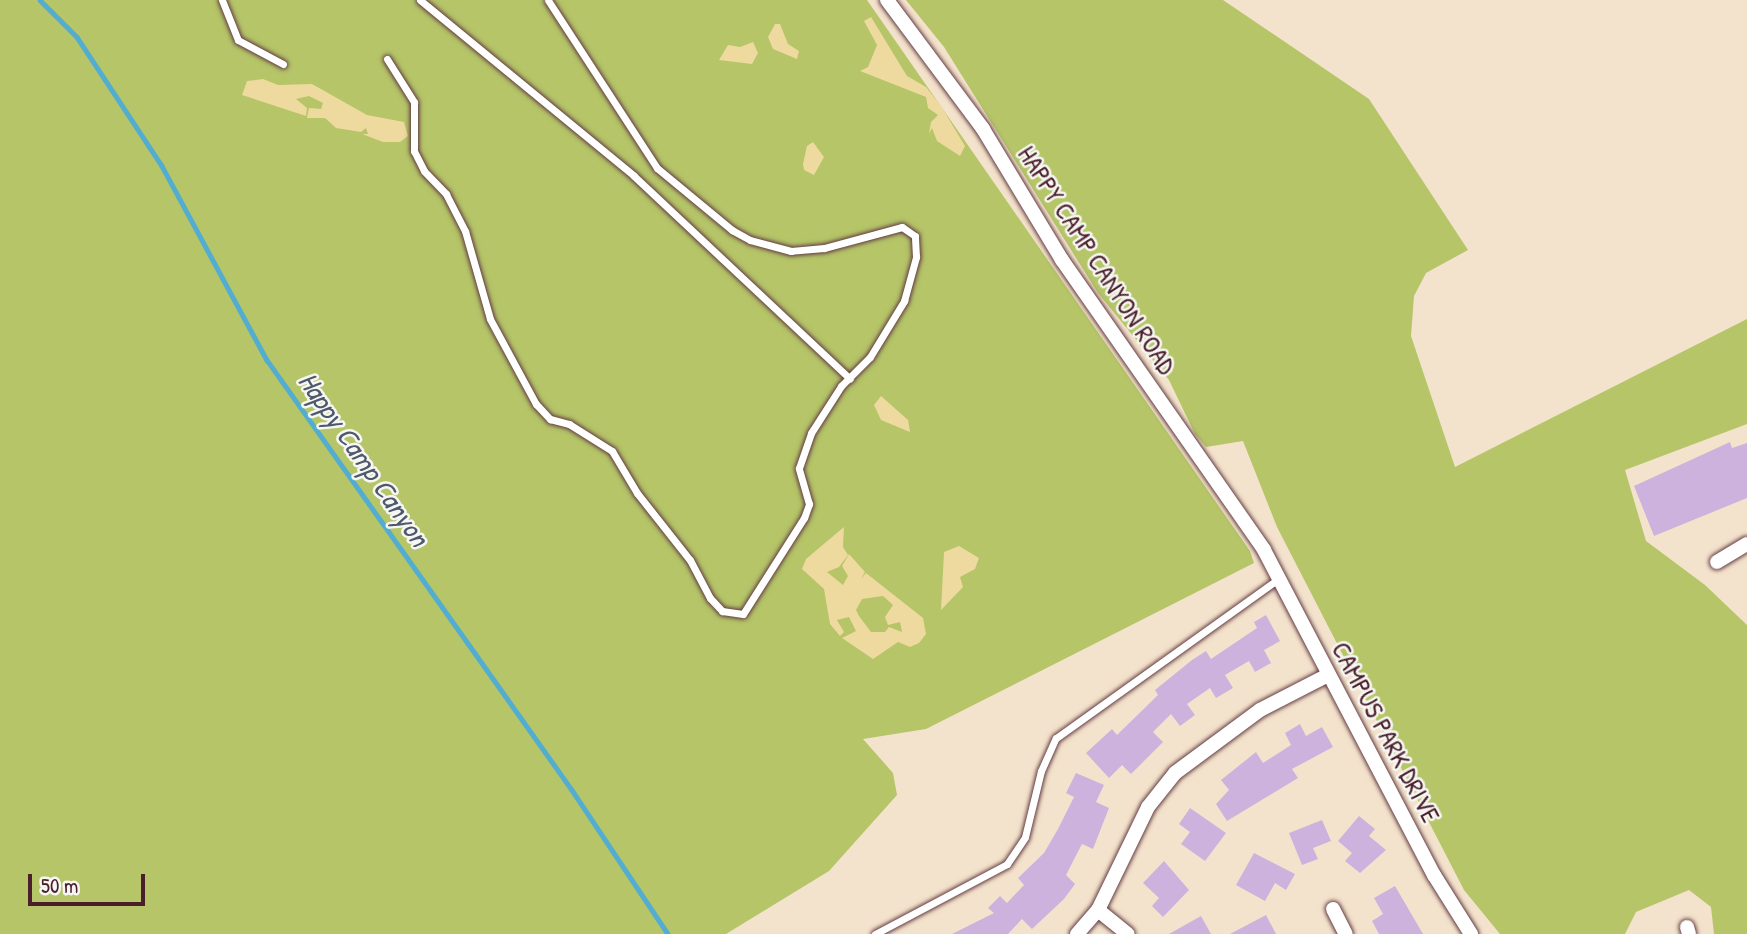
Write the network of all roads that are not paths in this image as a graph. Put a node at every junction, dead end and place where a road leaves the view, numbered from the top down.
1 (222, 0) edge
2 (420, 0) edge
3 (548, 0) edge
4 (887, 0) edge
5 (387, 59) dead end
6 (283, 64) dead end
7 (850, 379) junction
8 (1747, 544) edge
9 (1264, 550) joint
10 (1717, 562) dead end
11 (1278, 579) junction
12 (1328, 675) junction
13 (1333, 909) dead end
14 (1098, 910) junction
15 (874, 934) edge
16 (1077, 934) edge
17 (1128, 934) edge
18 (1346, 934) edge
19 (1471, 934) edge

1 - 6 lane
2 - 7 lane
3 - 7 lane
4 - 9 street, HAPPY CAMP CANYON ROAD
5 - 7 lane
8 - 10 street
9 - 11 street, CAMPUS PARK DRIVE
11 - 12 street, CAMPUS PARK DRIVE
11 - 15 lane
12 - 14 street
12 - 19 street, CAMPUS PARK DRIVE
13 - 18 street
14 - 16 street
14 - 17 street

